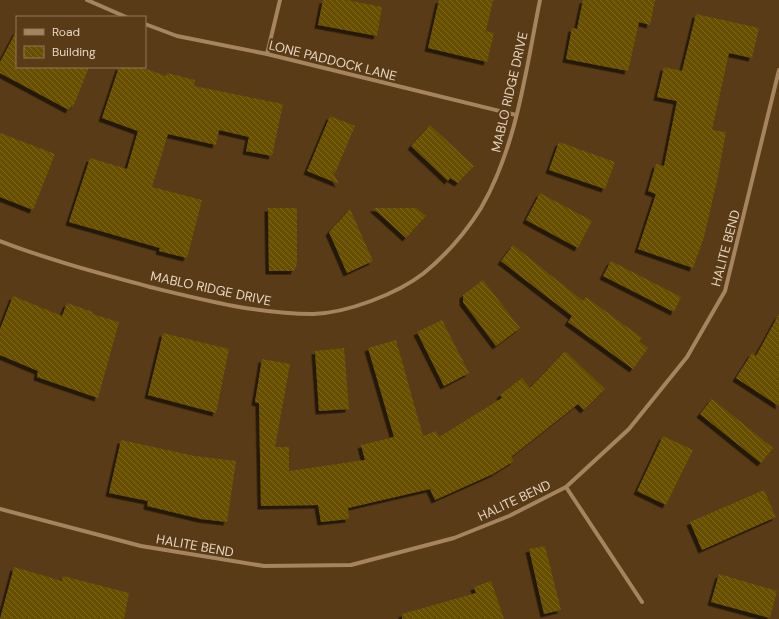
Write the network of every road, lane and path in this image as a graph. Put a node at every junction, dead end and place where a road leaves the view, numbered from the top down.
1 (86, 0) edge
2 (280, 0) edge
3 (540, 0) edge
4 (124, 16) edge
5 (146, 24) edge
6 (268, 54) junction
7 (779, 70) edge
8 (516, 115) junction
9 (0, 241) edge
10 (566, 487) junction
11 (0, 509) edge
12 (642, 602) dead end

1 - 4 street
2 - 6 street
3 - 8 street, MABLO RIDGE DRIVE
5 - 6 street, LONE PADDOCK LANE
6 - 8 street, LONE PADDOCK LANE
7 - 10 street, HALITE BEND
8 - 9 street, MABLO RIDGE DRIVE
10 - 11 street, HALITE BEND
10 - 12 street

